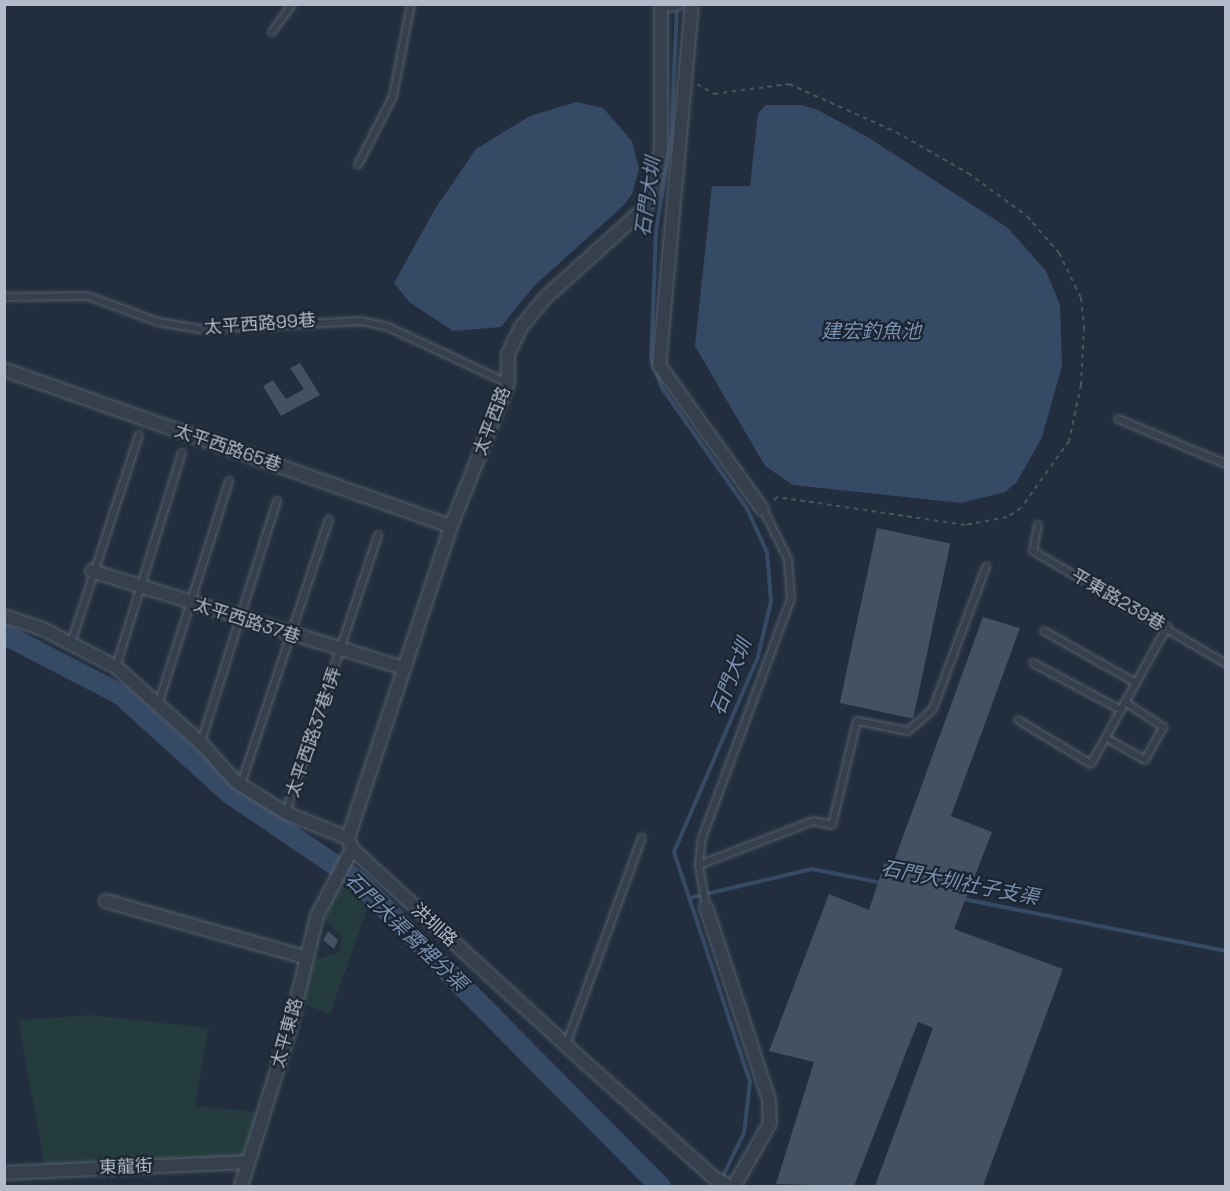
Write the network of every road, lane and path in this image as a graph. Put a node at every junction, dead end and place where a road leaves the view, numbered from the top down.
1 (292, 4) edge
2 (411, 4) edge
3 (676, 4) edge
4 (692, 4) edge
5 (661, 5) edge
6 (670, 5) edge
7 (272, 32) dead end
8 (693, 81) dead end
9 (358, 165) dead end
10 (4, 297) edge
11 (5, 370) edge
12 (508, 383) junction
13 (1118, 420) dead end
14 (139, 435) dead end
15 (182, 453) dead end
16 (1226, 464) edge
17 (229, 481) dead end
18 (277, 501) dead end
19 (762, 509) junction
20 (329, 519) dead end
21 (1038, 525) dead end
22 (451, 526) junction
23 (378, 535) dead end
24 (986, 567) dead end
25 (92, 571) junction
26 (141, 585) junction
27 (192, 603) junction
28 (4, 616) edge
29 (240, 619) junction
30 (1167, 627) junction
31 (1044, 631) dead end
32 (290, 636) junction
33 (70, 644) junction
34 (341, 651) junction
35 (1033, 663) dead end
36 (1226, 664) edge
37 (116, 667) junction
38 (403, 668) junction
39 (1136, 683) junction
40 (159, 702) junction
41 (1125, 702) junction
42 (1121, 710) junction
43 (1018, 720) dead end
44 (1106, 738) junction
45 (201, 743) junction
46 (241, 784) junction
47 (286, 813) junction
48 (642, 837) dead end
49 (350, 844) junction
50 (699, 865) junction
51 (106, 901) dead end
52 (706, 907) joint
53 (307, 958) junction
54 (566, 1045) junction
55 (248, 1162) junction
56 (4, 1173) edge
57 (241, 1186) edge
58 (729, 1186) edge

1 - 7 lane
2 - 9 lane
3 - 6 street
4 - 19 street
5 - 6 street
5 - 12 street, 太平西路
8 - 19 path
10 - 12 lane, 太平西路99巷
11 - 22 street, 太平西路65巷
12 - 22 street, 太平西路
13 - 16 lane
14 - 25 lane
15 - 26 lane
17 - 27 lane
18 - 29 lane
19 - 50 lane
20 - 32 lane
21 - 30 lane, 平東路239巷
22 - 38 street, 太平西路
23 - 34 lane, 太平西路37巷1弄
24 - 50 lane
25 - 26 street, 太平西路37巷
25 - 33 lane
26 - 27 street, 太平西路37巷
26 - 37 lane
27 - 29 street, 太平西路37巷
27 - 40 lane
28 - 33 street, 洪圳路
29 - 32 street, 太平西路37巷
29 - 45 lane
30 - 36 lane, 平東路239巷
30 - 39 lane
31 - 39 lane
32 - 34 street, 太平西路37巷
32 - 46 lane
33 - 37 street, 洪圳路
34 - 38 street, 太平西路37巷
34 - 47 lane, 太平西路37巷1弄
35 - 42 lane
37 - 40 street, 洪圳路
38 - 49 street, 太平西路
39 - 41 lane
40 - 45 street, 洪圳路
41 - 42 lane
41 - 44 lane
42 - 44 lane
43 - 44 lane
45 - 46 street, 洪圳路
46 - 47 street, 洪圳路
47 - 49 street, 洪圳路
48 - 54 lane
49 - 53 street, 太平東路
49 - 54 street, 洪圳路
50 - 52 lane
51 - 53 street
52 - 58 street
53 - 55 street, 太平東路
54 - 58 street, 洪圳路
55 - 56 street, 東龍街
55 - 57 street, 太平東路

